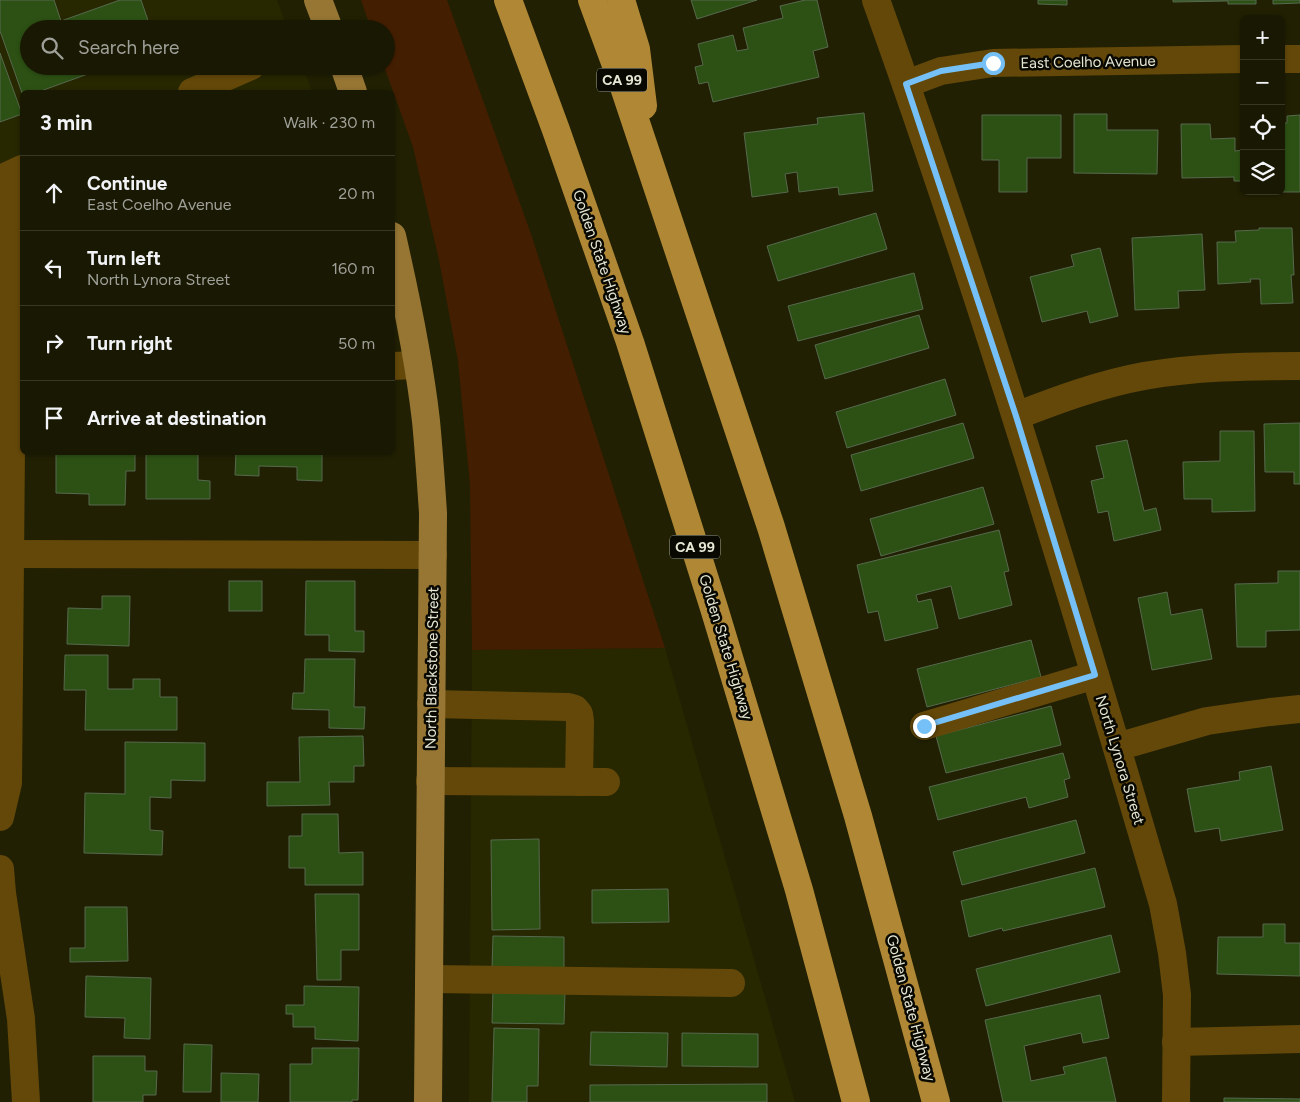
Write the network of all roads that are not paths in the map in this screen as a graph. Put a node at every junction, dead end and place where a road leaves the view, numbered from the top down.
1 (318, 0) edge
2 (508, 0) edge
3 (592, 0) edge
4 (621, 0) edge
5 (876, 0) edge
6 (326, 20) edge
7 (1300, 58) edge
8 (1240, 59) edge
9 (1285, 59) edge
10 (231, 75) edge
11 (347, 75) edge
12 (906, 84) junction
13 (197, 90) edge
14 (352, 90) edge
15 (649, 160) junction
16 (20, 170) edge
17 (395, 249) edge
18 (405, 365) edge
19 (1300, 366) edge
20 (12, 369) edge
21 (1016, 416) junction
22 (5, 554) edge
23 (433, 555) junction
24 (1095, 675) junction
25 (431, 704) junction
26 (1300, 710) edge
27 (924, 726) dead end
28 (1116, 747) junction
29 (430, 781) junction
30 (579, 782) junction
31 (606, 782) dead end
32 (0, 817) edge
33 (0, 869) edge
34 (429, 979) junction
35 (731, 983) dead end
36 (1300, 1040) edge
37 (1176, 1042) junction
38 (26, 1102) edge
39 (428, 1102) edge
40 (856, 1102) edge
41 (936, 1102) edge
42 (1176, 1102) edge

1 - 6 main road
2 - 40 highway, Golden State Highway / CA 99
3 - 15 highway, Golden State Highway / CA 99
4 - 15 highway
5 - 12 street, North Lynora Street
7 - 9 street
8 - 12 street, East Coelho Avenue
10 - 13 street
11 - 14 main road
12 - 21 street, North Lynora Street
15 - 41 highway, Golden State Highway / CA 99
16 - 20 street
17 - 18 main road, North Blackstone Street
18 - 23 main road, North Blackstone Street
19 - 21 street
20 - 22 street
21 - 24 street, North Lynora Street
22 - 23 street
22 - 32 street
23 - 25 main road, North Blackstone Street
24 - 27 street
24 - 28 street, North Lynora Street
25 - 29 main road, North Blackstone Street
25 - 30 street
26 - 28 street
28 - 37 street, North Lynora Street
29 - 30 street
29 - 34 main road, North Blackstone Street
30 - 31 street
33 - 38 street
34 - 35 street
34 - 39 main road, North Blackstone Street
36 - 37 street
37 - 42 street, North Lynora Street

